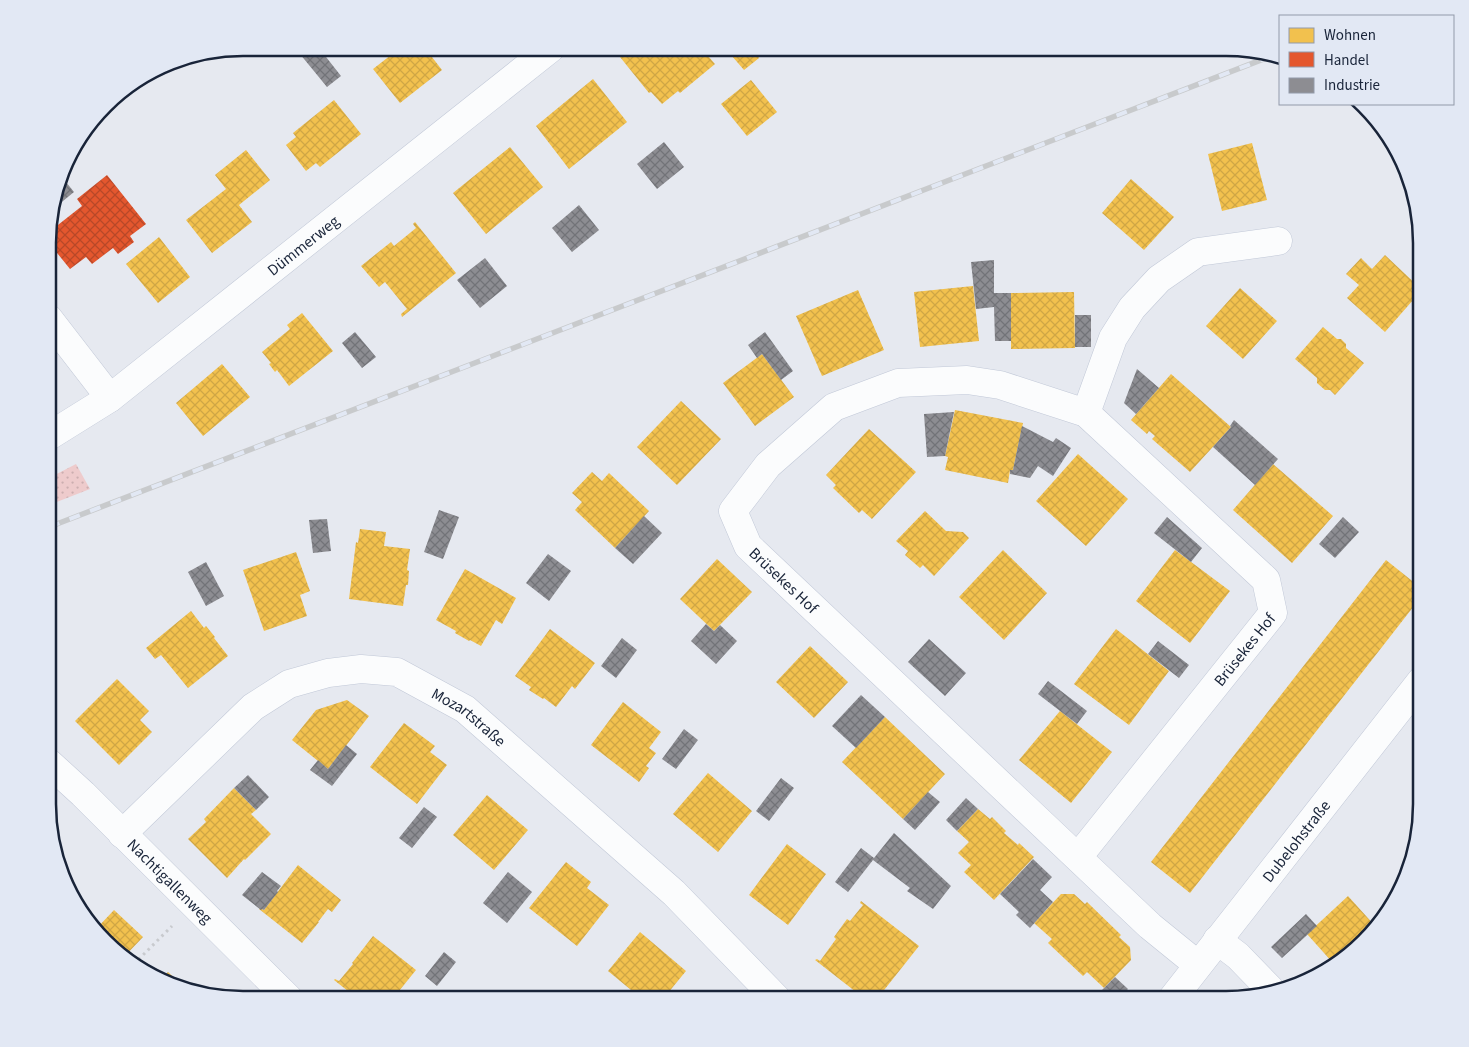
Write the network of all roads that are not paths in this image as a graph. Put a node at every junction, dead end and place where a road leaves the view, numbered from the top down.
1 (541, 56) edge
2 (1278, 241) dead end
3 (56, 328) edge
4 (110, 398) junction
5 (1086, 413) junction
6 (56, 432) edge
7 (1413, 694) edge
8 (56, 769) edge
9 (122, 834) junction
10 (1078, 857) junction
11 (1217, 940) junction
12 (1198, 965) junction
13 (1267, 986) edge
14 (281, 991) edge
15 (769, 991) edge
16 (1179, 991) edge

1 - 4 street, Dümmerweg
2 - 5 street
3 - 4 street
4 - 6 street, Dümmerweg
5 - 10 street, Brüsekes Hof
5 - 10 street, Brüsekes Hof
7 - 11 street, Dubelohstraße
8 - 9 street, Nachtigallenweg
9 - 14 street, Nachtigallenweg
9 - 15 street, Mozartstraße
10 - 12 street, Brüsekes Hof
11 - 12 street, Dubelohstraße
11 - 13 street
12 - 16 street, Dubelohstraße

